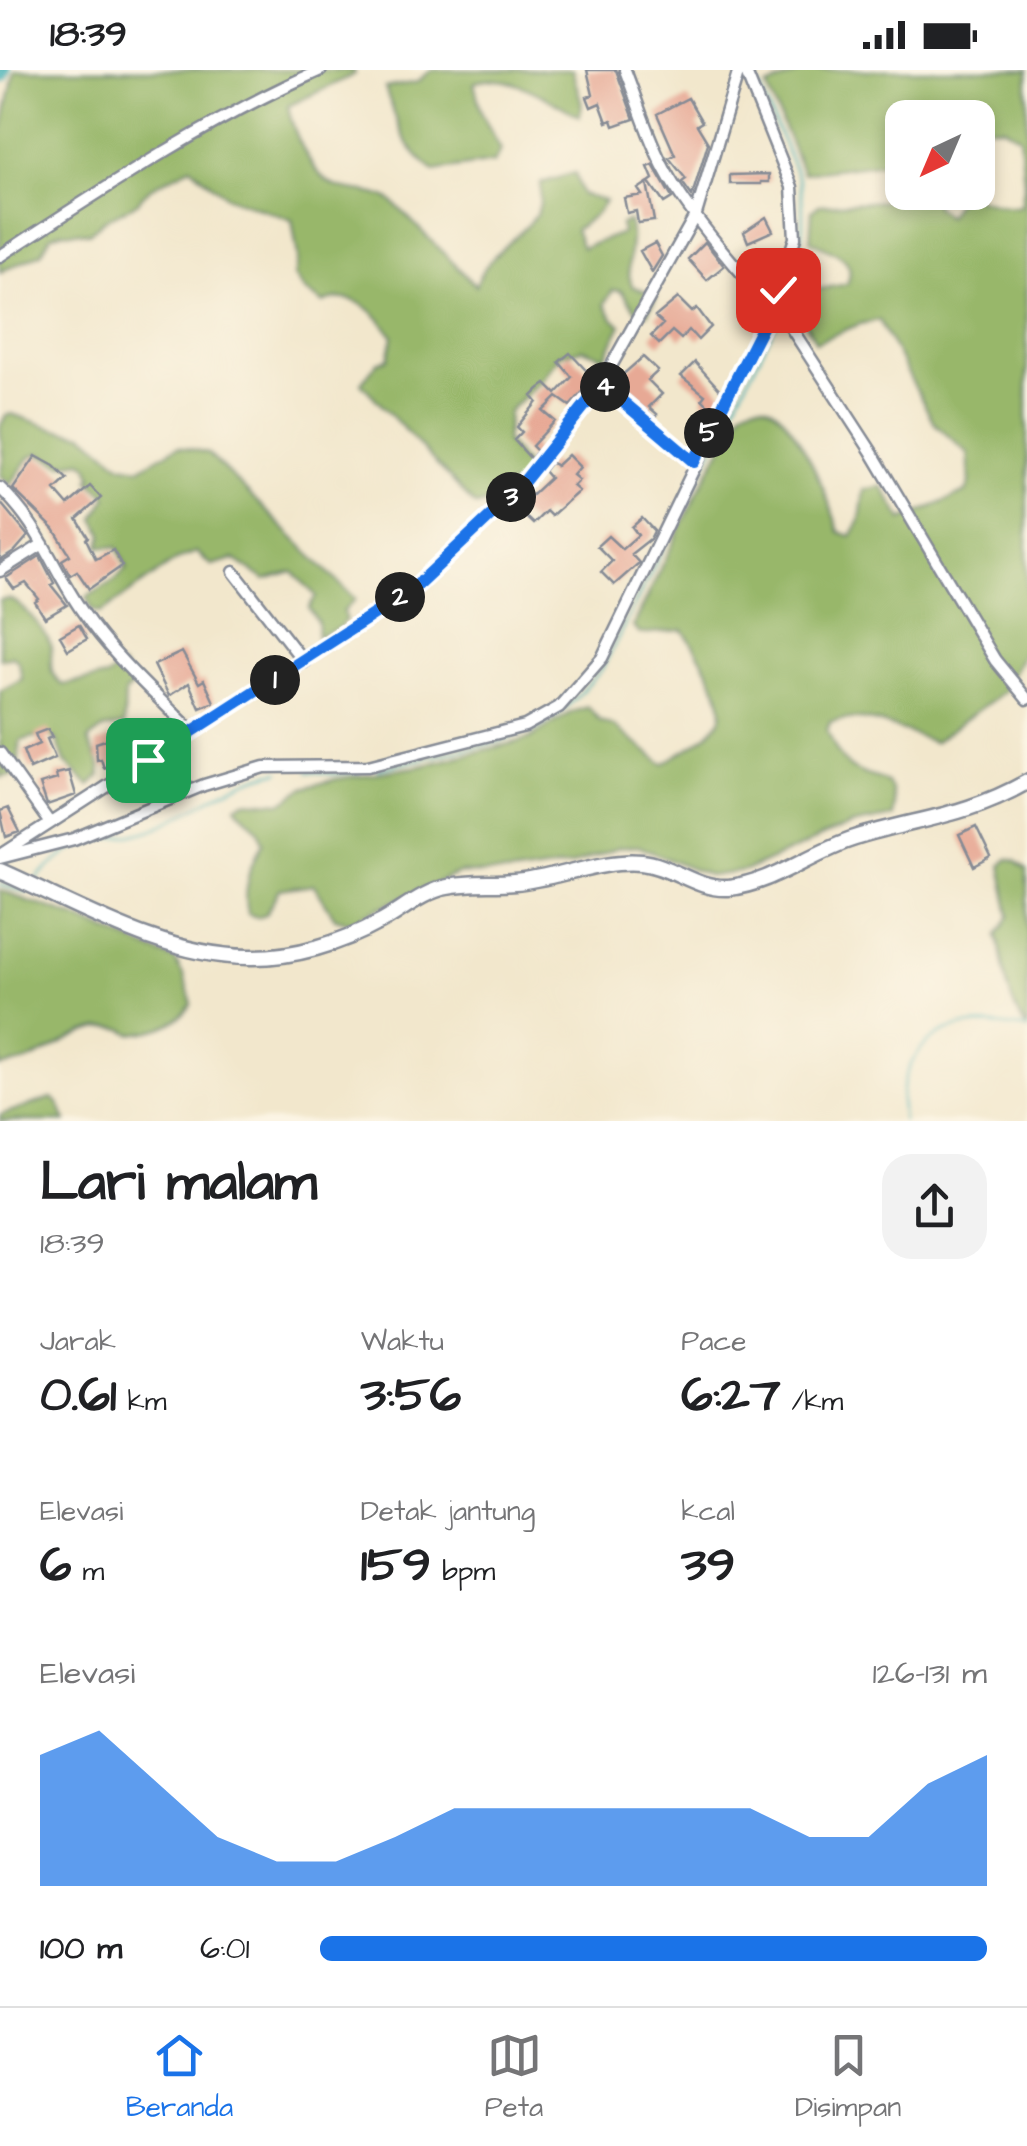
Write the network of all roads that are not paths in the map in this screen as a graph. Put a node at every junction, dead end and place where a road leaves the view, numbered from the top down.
1 (321, 70) edge
2 (624, 70) edge
3 (742, 70) edge
4 (696, 214) junction
5 (0, 256) edge
6 (774, 309) junction
7 (602, 384) junction
8 (694, 462) junction
9 (0, 488) edge
10 (43, 544) junction
11 (0, 571) edge
12 (234, 572) dead end
13 (304, 662) junction
14 (1027, 699) edge
15 (193, 732) junction
16 (0, 753) edge
17 (1027, 782) edge
18 (49, 822) junction
19 (0, 857) edge
20 (0, 871) edge

1 - 5 street
2 - 4 street
3 - 4 street
3 - 6 street
4 - 6 street
4 - 7 street
6 - 8 street
6 - 14 street
7 - 8 street
7 - 13 street
8 - 19 street
9 - 10 street
10 - 11 street
10 - 15 street
12 - 13 street
13 - 15 street
15 - 18 street
16 - 18 street
17 - 20 main road
18 - 19 street

